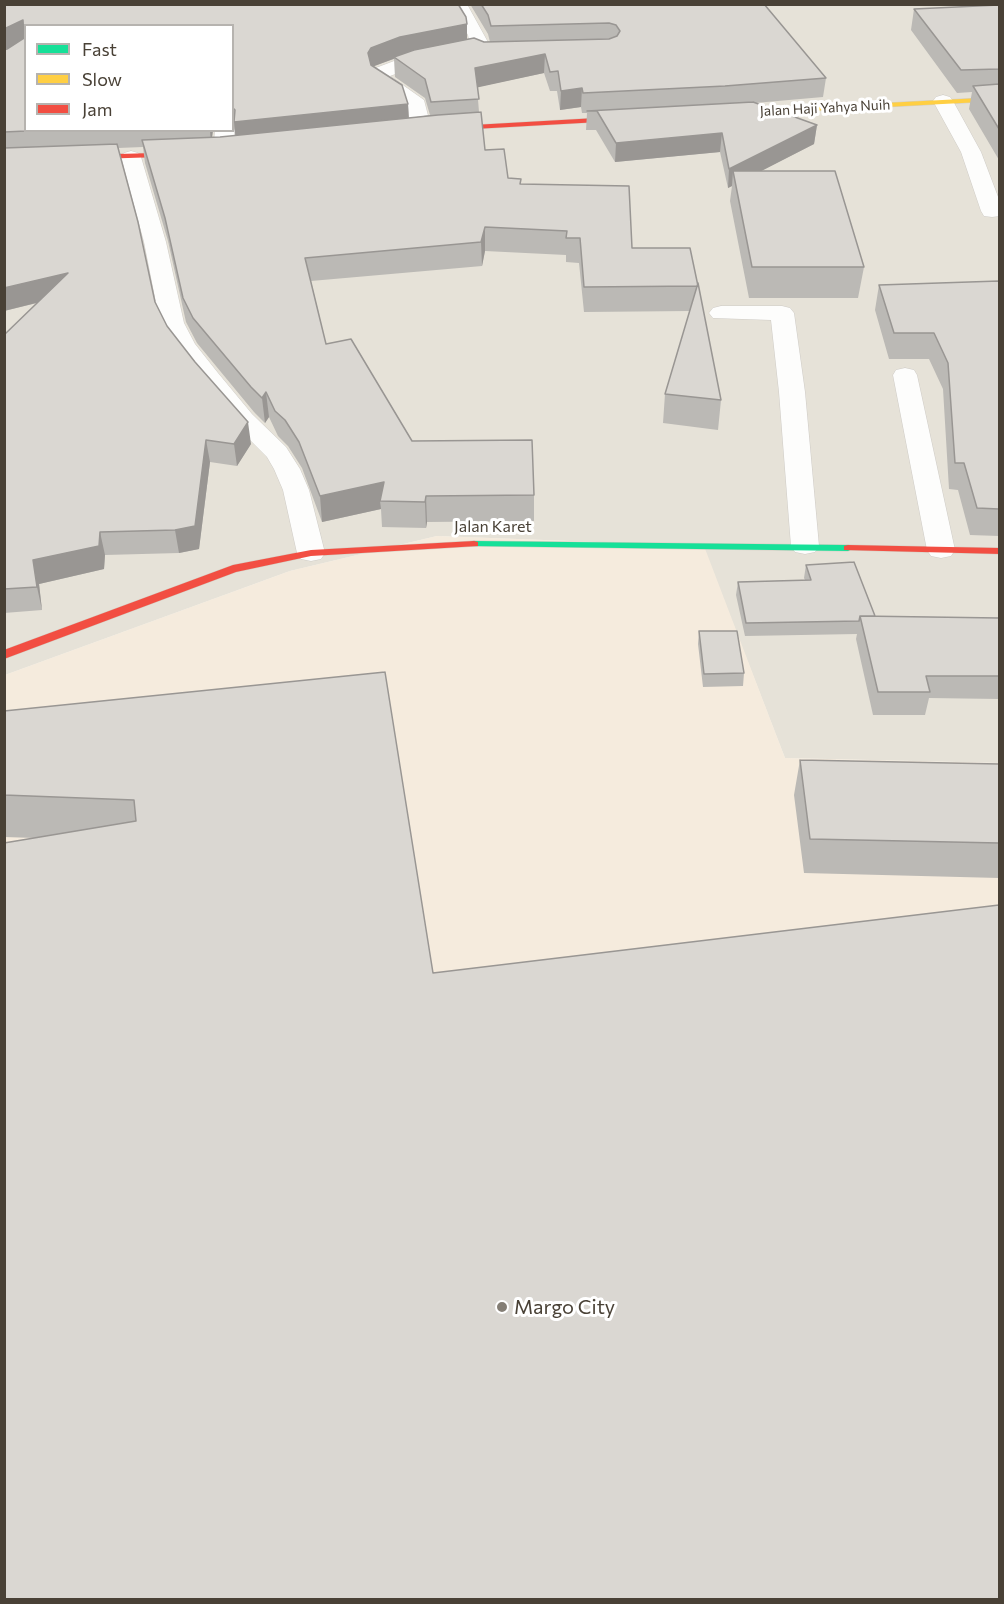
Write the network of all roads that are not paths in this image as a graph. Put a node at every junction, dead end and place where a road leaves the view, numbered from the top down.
1 (458, 4) edge
2 (999, 99) edge
3 (943, 101) junction
4 (720, 113) edge
5 (650, 117) edge
6 (224, 132) edge
7 (416, 132) joint
8 (217, 152) joint
9 (131, 157) junction
10 (4, 160) edge
11 (992, 212) dead end
12 (721, 313) dead end
13 (905, 375) dead end
14 (805, 546) junction
15 (941, 550) junction
16 (999, 551) edge
17 (311, 553) junction
18 (4, 655) edge

1 - 7 street
2 - 3 street, Jalan Haji Yahya Nuih
3 - 4 street, Jalan Haji Yahya Nuih
3 - 11 street
5 - 7 street
6 - 8 street
8 - 9 street
9 - 10 street
9 - 17 street
12 - 14 street
13 - 15 street
14 - 15 street, Jalan Karet
14 - 17 street, Jalan Karet
15 - 16 street, Jalan Karet
17 - 18 street, Jalan Karet

